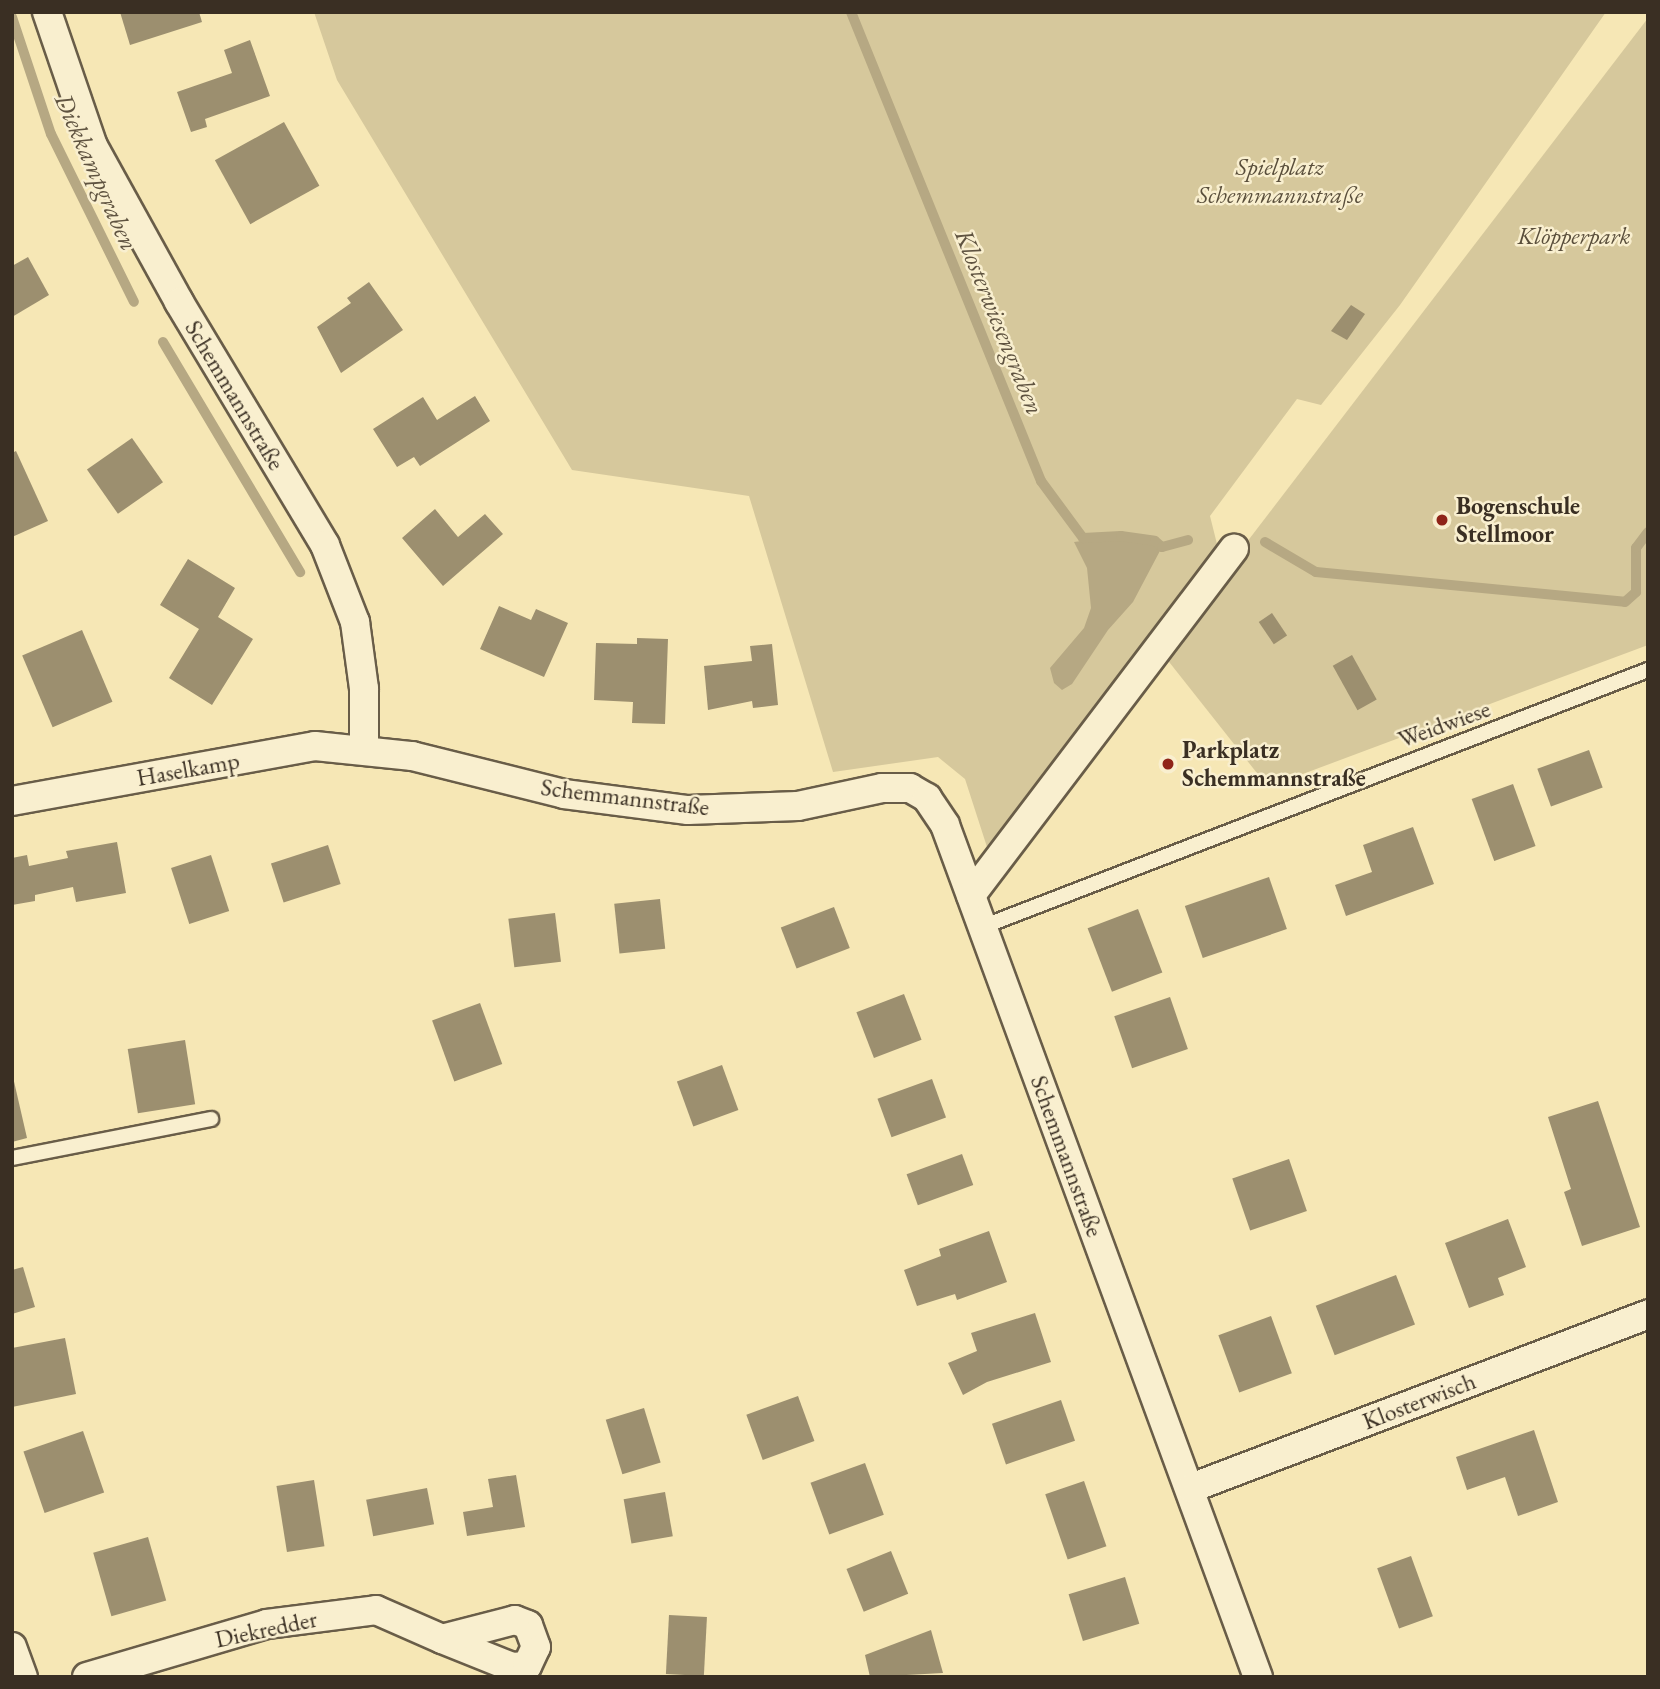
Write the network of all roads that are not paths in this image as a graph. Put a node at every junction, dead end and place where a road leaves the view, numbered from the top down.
1 (47, 12) edge
2 (1234, 548) dead end
3 (1648, 670) edge
4 (364, 749) junction
5 (12, 801) edge
6 (971, 895) junction
7 (982, 927) junction
8 (211, 1119) dead end
9 (12, 1158) edge
10 (1648, 1314) edge
11 (1191, 1488) junction
12 (442, 1639) dead end
13 (12, 1647) edge
14 (23, 1677) edge
15 (87, 1677) edge
16 (1258, 1677) edge

1 - 4 street, Schemmannstraße
2 - 6 street
3 - 7 lane, Weidwiese
4 - 5 street, Haselkamp
4 - 6 street, Schemmannstraße
6 - 7 street, Schemmannstraße
7 - 11 street, Schemmannstraße
8 - 9 lane
10 - 11 street, Klosterwisch
11 - 16 street, Schemmannstraße
12 - 15 street, Diekredder
13 - 14 street

